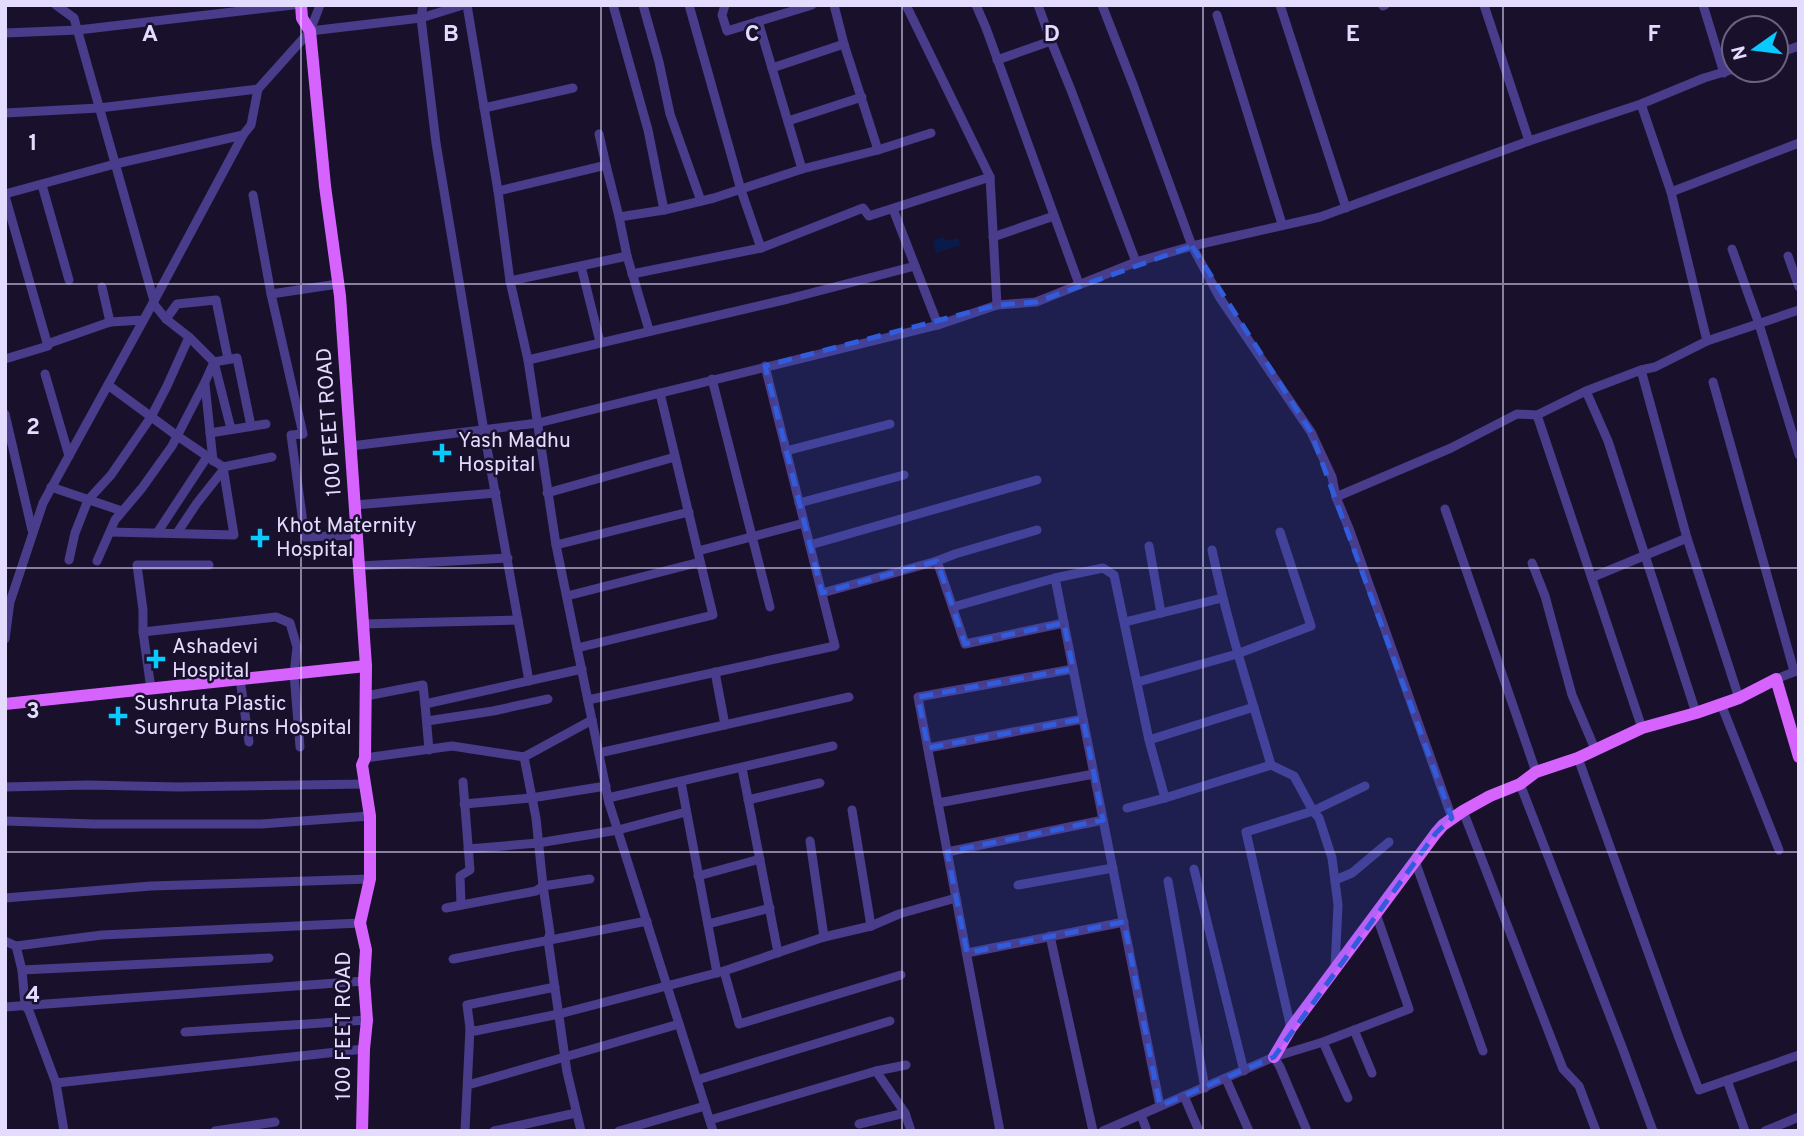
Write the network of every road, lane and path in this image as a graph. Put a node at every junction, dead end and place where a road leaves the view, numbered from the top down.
1 (56, 5) edge
2 (293, 5) edge
3 (302, 5) edge
4 (320, 5) edge
5 (423, 5) edge
6 (465, 5) edge
7 (613, 5) edge
8 (643, 5) edge
9 (689, 5) edge
10 (726, 5) edge
11 (812, 5) edge
12 (834, 5) edge
13 (906, 5) edge
14 (976, 5) edge
15 (1038, 5) edge
16 (1102, 5) edge
17 (1280, 5) edge
18 (1484, 5) edge
19 (1703, 5) edge
20 (1217, 15) dead end
21 (421, 18) junction
22 (758, 21) junction
23 (78, 30) junction
24 (310, 31) junction
25 (5, 33) edge
26 (1051, 41) junction
27 (844, 44) junction
28 (997, 60) junction
29 (1720, 60) edge
30 (772, 68) junction
31 (1720, 74) edge
32 (573, 88) dead end
33 (258, 89) junction
34 (862, 97) junction
35 (1641, 104) junction
36 (99, 108) junction
37 (484, 108) junction
38 (5, 113) edge
39 (788, 121) junction
40 (931, 133) dead end
41 (599, 134) dead end
42 (243, 135) junction
43 (1529, 141) junction
44 (1799, 143) edge
45 (878, 150) junction
46 (115, 164) junction
47 (606, 165) junction
48 (802, 169) junction
49 (989, 177) junction
50 (42, 185) junction
51 (741, 190) junction
52 (498, 191) junction
53 (1671, 192) junction
54 (5, 195) edge
55 (253, 195) dead end
56 (701, 201) junction
57 (1346, 208) junction
58 (893, 209) junction
59 (664, 210) junction
60 (1054, 216) junction
61 (619, 217) junction
62 (1282, 225) junction
63 (993, 237) junction
64 (1192, 246) junction
65 (761, 248) junction
66 (1732, 249) dead end
67 (627, 256) junction
68 (1788, 256) dead end
69 (1136, 262) junction
70 (581, 266) junction
71 (915, 266) junction
72 (632, 274) junction
73 (69, 280) dead end
74 (510, 281) junction
75 (338, 284) junction
76 (1079, 284) junction
77 (102, 287) dead end
78 (1799, 287) edge
79 (271, 294) junction
80 (153, 302) junction
81 (177, 304) junction
82 (997, 305) junction
83 (1799, 310) edge
84 (166, 319) junction
85 (144, 320) junction
86 (110, 322) junction
87 (1759, 324) junction
88 (938, 325) junction
89 (649, 330) junction
90 (189, 337) junction
91 (1707, 341) junction
92 (600, 342) junction
93 (47, 344) junction
94 (5, 359) edge
95 (228, 359) junction
96 (528, 359) junction
97 (214, 362) junction
98 (765, 366) junction
99 (1641, 370) junction
100 (46, 374) dead end
101 (712, 380) junction
102 (205, 382) junction
103 (1713, 382) dead end
104 (108, 385) junction
105 (1586, 391) junction
106 (660, 393) junction
107 (5, 414) edge
108 (1537, 415) junction
109 (151, 417) junction
110 (538, 423) junction
111 (266, 424) dead end
112 (890, 424) dead end
113 (251, 426) junction
114 (231, 429) junction
115 (484, 431) junction
116 (210, 433) junction
117 (176, 435) junction
118 (351, 446) junction
119 (786, 452) junction
120 (1799, 455) edge
121 (69, 456) junction
122 (272, 457) dead end
123 (675, 457) junction
124 (210, 459) junction
125 (224, 468) junction
126 (904, 475) dead end
127 (1037, 480) dead end
128 (51, 487) junction
129 (496, 493) junction
130 (547, 493) junction
131 (1336, 497) junction
132 (88, 500) junction
133 (799, 503) junction
134 (355, 505) junction
135 (1445, 509) dead end
136 (122, 511) junction
137 (689, 512) junction
138 (804, 523) junction
139 (1037, 530) dead end
140 (1280, 531) dead end
141 (33, 532) junction
142 (110, 532) junction
143 (157, 533) junction
144 (177, 533) junction
145 (357, 535) junction
146 (752, 537) junction
147 (1687, 538) junction
148 (556, 545) junction
149 (810, 545) junction
150 (1149, 546) dead end
151 (1212, 550) dead end
152 (698, 551) junction
153 (1645, 555) junction
154 (508, 558) junction
155 (69, 560) dead end
156 (97, 561) dead end
157 (937, 561) junction
158 (700, 562) junction
159 (1532, 563) dead end
160 (209, 565) dead end
161 (359, 566) junction
162 (1592, 577) junction
163 (1055, 578) junction
164 (822, 593) junction
165 (567, 596) junction
166 (1222, 598) junction
167 (7, 602) edge
168 (770, 607) dead end
169 (953, 607) junction
170 (1161, 613) junction
171 (518, 620) junction
172 (1125, 622) junction
173 (1064, 623) junction
174 (363, 624) junction
175 (143, 632) junction
176 (5, 639) edge
177 (577, 649) junction
178 (1237, 654) junction
179 (366, 666) junction
180 (1073, 668) junction
181 (582, 669) junction
182 (1797, 670) edge
183 (715, 672) junction
184 (294, 674) junction
185 (240, 679) junction
186 (1776, 679) junction
187 (529, 681) junction
188 (1138, 682) junction
189 (150, 689) junction
190 (366, 696) junction
191 (849, 697) dead end
192 (548, 698) dead end
193 (1739, 698) junction
194 (588, 700) junction
195 (5, 704) edge
196 (425, 704) junction
197 (1721, 704) junction
198 (1254, 707) junction
199 (1696, 713) junction
200 (1083, 719) junction
201 (592, 720) junction
202 (427, 721) junction
203 (724, 724) junction
204 (1642, 728) junction
205 (1149, 740) junction
206 (249, 742) dead end
207 (833, 746) dead end
208 (300, 747) dead end
209 (928, 748) junction
210 (1595, 749) junction
211 (429, 750) junction
212 (599, 753) junction
213 (524, 757) junction
214 (1799, 757) edge
215 (365, 758) junction
216 (1578, 758) junction
217 (1271, 765) junction
218 (742, 768) junction
219 (1536, 772) junction
220 (1094, 774) junction
221 (463, 782) dead end
222 (681, 782) junction
223 (820, 783) dead end
224 (365, 784) junction
225 (1520, 784) junction
226 (606, 786) junction
227 (1365, 786) dead end
228 (5, 787) edge
229 (531, 798) junction
230 (608, 798) junction
231 (1165, 798) junction
232 (748, 800) junction
233 (938, 803) junction
234 (464, 804) junction
235 (1127, 808) dead end
236 (852, 810) dead end
237 (1313, 811) junction
238 (686, 812) junction
239 (1458, 815) junction
240 (370, 816) junction
241 (1104, 820) junction
242 (5, 821) edge
243 (618, 830) junction
244 (810, 841) dead end
245 (1389, 842) dead end
246 (538, 844) junction
247 (468, 849) junction
248 (1779, 850) dead end
249 (947, 852) junction
250 (760, 859) junction
251 (1415, 861) junction
252 (1113, 868) junction
253 (1194, 869) dead end
254 (698, 876) junction
255 (370, 879) junction
256 (590, 879) dead end
257 (1335, 880) junction
258 (1168, 881) dead end
259 (1018, 885) dead end
260 (543, 886) junction
261 (5, 898) edge
262 (956, 898) junction
263 (461, 905) junction
264 (446, 908) dead end
265 (770, 908) junction
266 (1376, 914) junction
267 (647, 921) junction
268 (1124, 922) junction
269 (360, 923) junction
270 (708, 924) junction
271 (871, 926) junction
272 (1050, 936) junction
273 (824, 937) junction
274 (5, 940) edge
275 (548, 940) junction
276 (16, 946) junction
277 (778, 953) junction
278 (967, 953) junction
279 (269, 958) dead end
280 (453, 959) dead end
281 (1335, 968) junction
282 (22, 970) junction
283 (721, 972) junction
284 (901, 975) dead end
285 (364, 981) junction
286 (667, 985) junction
287 (555, 987) junction
288 (25, 1005) junction
289 (5, 1007) edge
290 (559, 1014) junction
291 (368, 1020) junction
292 (890, 1021) dead end
293 (679, 1024) junction
294 (470, 1028) junction
295 (1291, 1028) junction
296 (1354, 1030) junction
297 (185, 1032) dead end
298 (1323, 1041) junction
299 (364, 1049) junction
300 (1483, 1051) dead end
301 (1799, 1055) edge
302 (1274, 1057) junction
303 (565, 1058) junction
304 (906, 1065) dead end
305 (876, 1071) junction
306 (1244, 1071) junction
307 (1372, 1073) dead end
308 (1226, 1079) junction
309 (697, 1080) junction
310 (1727, 1080) junction
311 (56, 1083) junction
312 (468, 1085) junction
313 (1205, 1088) junction
314 (1184, 1096) junction
315 (1348, 1098) dead end
316 (705, 1105) junction
317 (1160, 1107) junction
318 (576, 1113) junction
319 (905, 1113) junction
320 (1141, 1115) junction
321 (1799, 1117) edge
322 (710, 1121) junction
323 (275, 1122) dead end
324 (859, 1124) dead end
325 (638, 1128) edge
326 (64, 1131) edge
327 (215, 1131) edge
328 (362, 1131) edge
329 (464, 1131) edge
330 (494, 1131) edge
331 (581, 1131) edge
332 (619, 1131) edge
333 (713, 1131) edge
334 (911, 1131) edge
335 (1000, 1131) edge
336 (1093, 1131) edge
337 (1103, 1131) edge
338 (1147, 1131) edge
339 (1199, 1131) edge
340 (1249, 1131) edge
341 (1307, 1131) edge
342 (1597, 1131) edge
343 (1653, 1131) edge
344 (1745, 1131) edge
345 (1765, 1131) edge

1 - 23 street
2 - 23 street
3 - 24 main road, 100 FEET ROAD
4 - 24 street
5 - 21 street
6 - 21 street
6 - 37 street
7 - 59 street
8 - 56 street
9 - 51 street
10 - 22 street
11 - 22 street
12 - 27 street
13 - 49 street
14 - 28 street
15 - 26 street
16 - 64 street
17 - 57 street
18 - 43 street
19 - 29 street
20 - 62 street
21 - 24 street
21 - 115 street
22 - 30 street
23 - 25 street
23 - 36 street
24 - 33 street
24 - 75 main road, 100 FEET ROAD
26 - 28 street
26 - 69 street
27 - 30 street
27 - 34 street
28 - 60 street
30 - 39 street
31 - 35 street
32 - 37 street
33 - 36 street
33 - 42 street
34 - 39 street
34 - 45 street
35 - 43 street
35 - 53 street
36 - 38 street
36 - 46 street
37 - 52 street
39 - 48 street
40 - 45 street
41 - 47 street
42 - 46 street
42 - 80 street
43 - 57 street
44 - 53 street
45 - 48 street
46 - 50 street
46 - 80 street
47 - 52 street
47 - 61 street
48 - 51 street
49 - 58 street
49 - 63 street
50 - 54 street
50 - 73 street
51 - 56 street
51 - 65 street
52 - 74 street
53 - 91 street
54 - 93 street
55 - 79 street
56 - 59 street
57 - 62 street
58 - 65 street
58 - 71 street
59 - 61 street
60 - 63 street
60 - 76 street
61 - 67 street
62 - 64 street
63 - 82 street
64 - 69 street
64 - 131 street
65 - 72 street
66 - 87 street
67 - 70 street
67 - 72 street
68 - 78 street
69 - 76 street
70 - 74 street
70 - 92 street
71 - 88 street
71 - 89 street
72 - 89 street
74 - 96 street
75 - 79 street
75 - 118 main road, 100 FEET ROAD
76 - 82 street
77 - 86 street
79 - 145 street
80 - 81 street
80 - 84 street
80 - 85 street
81 - 84 street
81 - 95 street
82 - 88 street
83 - 87 street
84 - 90 street
85 - 86 street
85 - 104 street
86 - 93 street
87 - 91 street
87 - 120 street
88 - 98 street
89 - 92 street
90 - 97 street
90 - 109 street
91 - 99 street
92 - 96 street
93 - 94 street
95 - 97 street
95 - 113 street
96 - 110 street
97 - 102 street
97 - 114 street
98 - 101 street
98 - 119 street
99 - 105 street
99 - 147 street
100 - 121 street
101 - 106 street
101 - 146 street
102 - 116 street
102 - 117 street
103 - 182 street
104 - 109 street
104 - 121 street
105 - 108 street
105 - 153 street
106 - 110 street
106 - 123 street
107 - 141 street
108 - 131 street
108 - 162 street
109 - 117 street
109 - 132 street
110 - 115 street
110 - 130 street
111 - 113 street
112 - 119 street
113 - 114 street
114 - 116 street
115 - 118 street
115 - 129 street
116 - 124 street
117 - 124 street
117 - 136 street
118 - 134 main road, 100 FEET ROAD
119 - 133 street
121 - 128 street
122 - 125 street
123 - 130 street
123 - 137 street
124 - 125 street
124 - 143 street
125 - 144 street
125 - 144 street
126 - 133 street
127 - 149 street
128 - 132 street
128 - 141 street
129 - 134 street
129 - 154 street
130 - 148 street
131 - 239 street
132 - 136 street
132 - 155 street
133 - 138 street
134 - 145 main road, 100 FEET ROAD
135 - 219 street
136 - 142 street
137 - 148 street
137 - 152 street
138 - 146 street
138 - 149 street
139 - 157 street
140 - 178 street
141 - 167 street
142 - 143 street
142 - 156 street
143 - 144 street
145 - 161 main road, 100 FEET ROAD
146 - 152 street
146 - 168 street
147 - 153 street
147 - 193 street
148 - 165 street
149 - 164 street
150 - 170 street
151 - 166 street
152 - 158 street
153 - 162 street
153 - 199 street
154 - 161 street
154 - 171 street
157 - 164 street
157 - 169 street
158 - 165 street
158 - 177 street
159 - 210 street
160 - 175 street
161 - 174 main road, 100 FEET ROAD
162 - 204 street
163 - 169 street
163 - 172 street
163 - 173 street
164 - 183 street
165 - 177 street
166 - 170 street
166 - 178 street
167 - 176 street
169 - 173 street
170 - 172 street
171 - 174 street
171 - 187 street
172 - 188 street
173 - 180 street
174 - 179 main road, 100 FEET ROAD
175 - 184 street
175 - 189 street
177 - 181 street
178 - 188 street
178 - 198 street
179 - 184 main road
179 - 190 main road, 100 FEET ROAD
180 - 200 street
180 - 209 street
181 - 187 street
181 - 194 street
182 - 186 street
183 - 194 street
183 - 203 street
184 - 185 main road
184 - 208 street
185 - 189 main road
185 - 206 street
186 - 193 main road
186 - 214 main road
187 - 196 street
188 - 205 street
189 - 195 main road
190 - 196 street
190 - 215 main road, 100 FEET ROAD
191 - 203 street
192 - 202 street
193 - 197 main road
194 - 201 street
196 - 202 street
197 - 199 main road
197 - 248 street
198 - 205 street
198 - 217 street
199 - 204 main road
200 - 209 street
200 - 220 street
201 - 212 street
201 - 213 street
202 - 211 street
203 - 212 street
204 - 210 main road
205 - 231 street
207 - 218 street
209 - 233 street
210 - 216 main road
211 - 213 street
211 - 215 street
212 - 226 street
213 - 229 street
215 - 224 main road, 100 FEET ROAD
216 - 219 main road
216 - 310 street
217 - 231 street
217 - 237 street
218 - 222 street
218 - 232 street
219 - 225 main road
220 - 233 street
220 - 241 street
221 - 234 street
222 - 230 street
222 - 238 street
223 - 232 street
224 - 228 street
224 - 240 main road, 100 FEET ROAD
225 - 239 main road
225 - 343 street
226 - 229 street
226 - 230 street
227 - 237 street
229 - 234 street
229 - 246 street
230 - 243 street
231 - 235 street
232 - 250 street
233 - 249 street
234 - 247 street
236 - 271 street
237 - 257 street
237 - 295 street
238 - 243 street
238 - 254 street
239 - 251 main road
239 - 342 street
240 - 242 street
240 - 255 main road, 100 FEET ROAD
241 - 249 street
241 - 252 street
243 - 246 street
243 - 267 street
244 - 273 street
245 - 257 street
246 - 247 street
246 - 260 street
247 - 263 street
249 - 262 street
250 - 254 street
250 - 265 street
251 - 266 main road
251 - 300 street
252 - 259 street
252 - 268 street
253 - 306 street
254 - 270 street
255 - 261 street
255 - 269 main road, 100 FEET ROAD
256 - 260 street
257 - 281 street
258 - 313 street
260 - 263 street
260 - 275 street
262 - 271 street
262 - 278 street
263 - 264 street
265 - 270 street
265 - 277 street
266 - 281 main road
266 - 296 street
267 - 275 street
267 - 286 street
268 - 272 street
268 - 317 street
269 - 276 street
269 - 285 main road, 100 FEET ROAD
270 - 283 street
271 - 273 street
272 - 278 street
272 - 336 street
273 - 277 street
274 - 276 street
275 - 280 street
275 - 287 street
276 - 282 street
277 - 283 street
278 - 335 street
279 - 282 street
281 - 295 main road
282 - 288 street
283 - 284 street
283 - 286 street
285 - 288 street
285 - 291 main road, 100 FEET ROAD
286 - 290 street
286 - 293 street
287 - 290 street
287 - 294 street
288 - 289 street
288 - 311 street
290 - 294 street
290 - 303 street
291 - 297 street
291 - 299 main road, 100 FEET ROAD
292 - 309 street
293 - 303 street
293 - 309 street
294 - 312 street
295 - 302 main road
296 - 298 street
296 - 307 street
298 - 302 street
298 - 315 street
299 - 311 street
299 - 328 main road, 100 FEET ROAD
301 - 310 street
302 - 306 street
302 - 341 street
303 - 312 street
303 - 318 street
304 - 305 street
305 - 319 street
305 - 322 street
306 - 308 street
308 - 313 street
308 - 340 street
309 - 316 street
310 - 344 street
311 - 326 street
312 - 329 street
313 - 314 street
314 - 317 street
314 - 339 street
316 - 322 street
316 - 325 street
317 - 320 street
318 - 330 street
318 - 331 street
319 - 324 street
319 - 334 street
320 - 337 street
320 - 338 street
321 - 345 street
322 - 333 street
323 - 327 street
325 - 332 street

